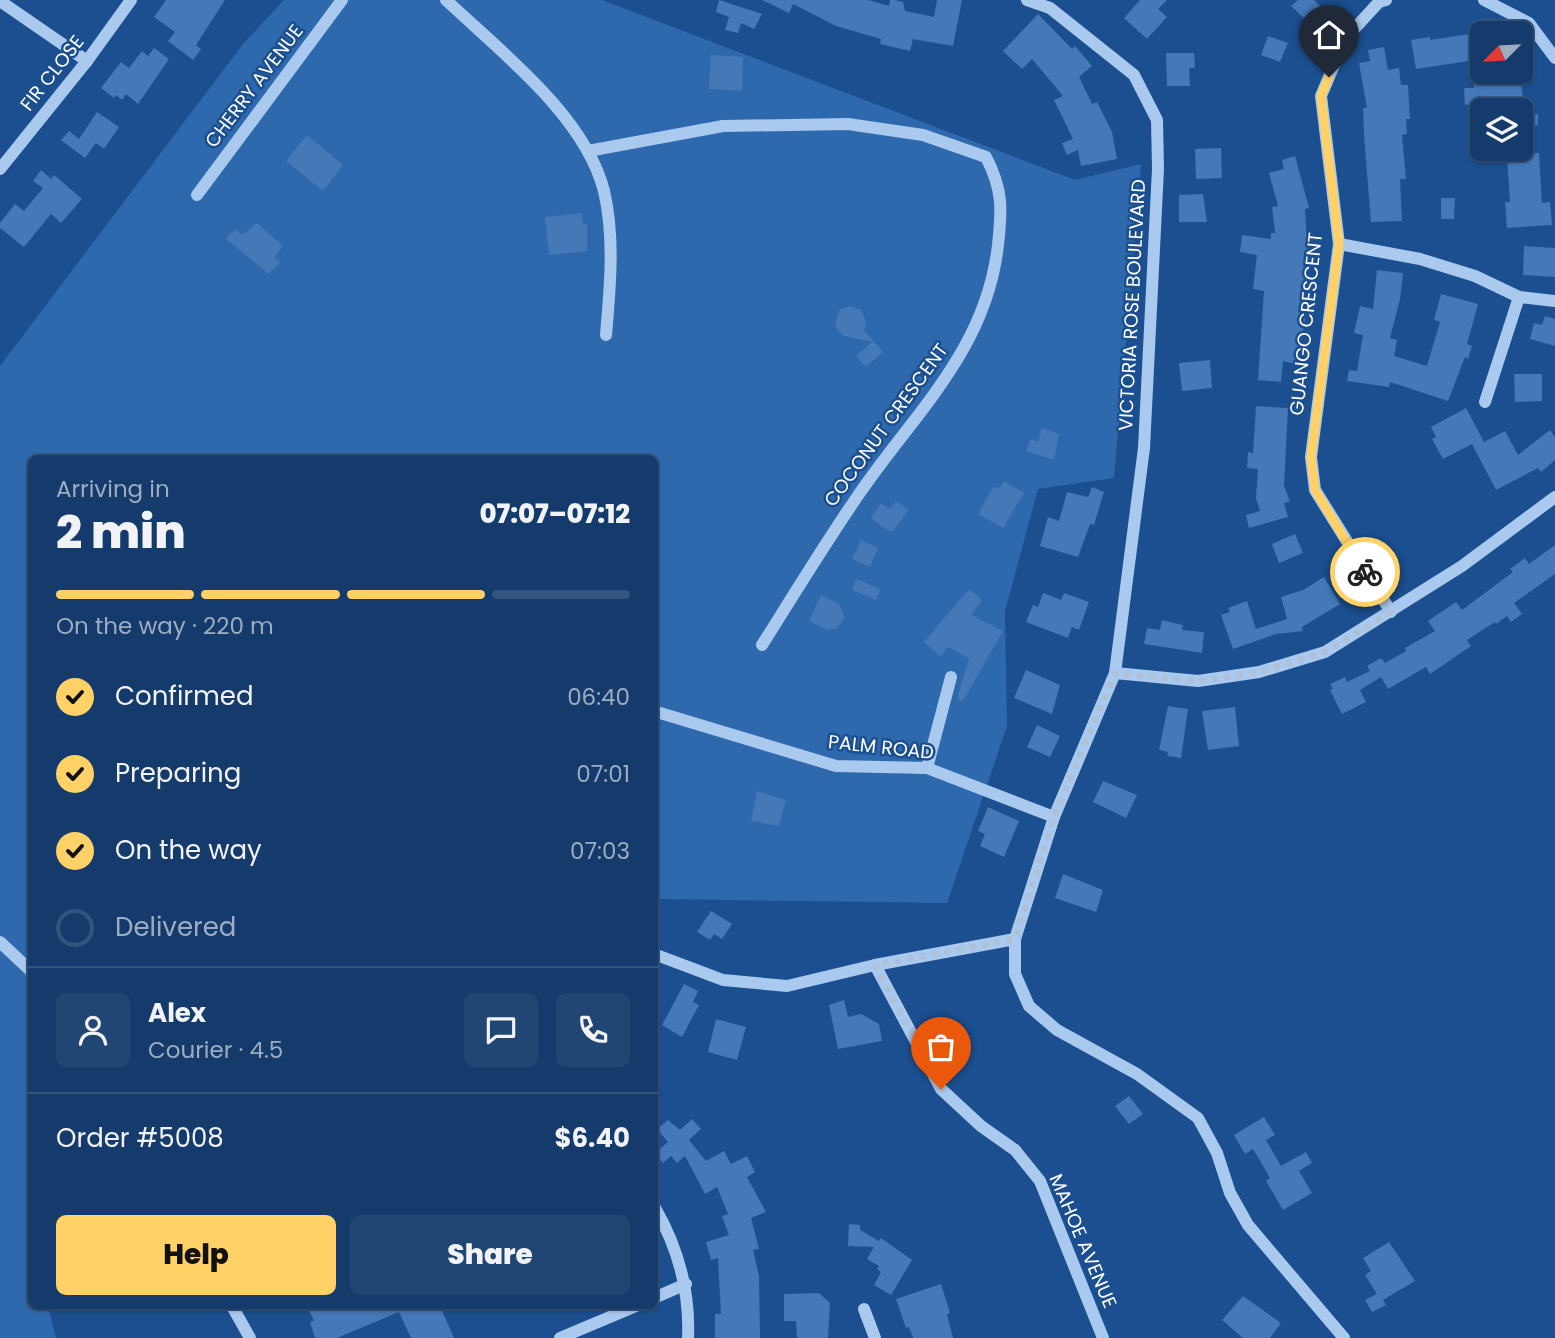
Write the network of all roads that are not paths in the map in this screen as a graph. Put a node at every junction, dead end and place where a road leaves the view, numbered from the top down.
1 (131, 0) edge
2 (342, 0) edge
3 (446, 0) edge
4 (1027, 0) edge
5 (1386, 0) edge
6 (1484, 0) edge
7 (0, 1) edge
8 (1555, 58) edge
9 (87, 61) junction
10 (588, 151) junction
11 (0, 169) edge
12 (197, 195) dead end
13 (1339, 244) junction
14 (1519, 297) junction
15 (1555, 301) edge
16 (606, 335) dead end
17 (1485, 402) dead end
18 (1555, 497) edge
19 (1391, 612) junction
20 (762, 645) dead end
21 (1115, 673) junction
22 (951, 677) dead end
23 (660, 713) dead end
24 (927, 768) junction
25 (1054, 817) junction
26 (1015, 939) junction
27 (0, 942) edge
28 (658, 956) edge
29 (875, 965) junction
30 (28, 968) edge
31 (658, 1213) edge
32 (686, 1284) junction
33 (658, 1295) edge
34 (234, 1309) edge
35 (629, 1309) edge
36 (864, 1309) dead end
37 (250, 1338) edge
38 (560, 1338) edge
39 (688, 1338) edge
40 (875, 1338) edge
41 (1103, 1338) edge
42 (1344, 1338) edge

1 - 9 street, FIR CLOSE
2 - 12 street, CHERRY AVENUE
3 - 10 street
4 - 21 street, VICTORIA ROSE BOULEVARD
5 - 13 street, GUANGO CRESCENT
6 - 8 street
7 - 9 street
9 - 11 street, FIR CLOSE
10 - 16 street
10 - 20 street, COCONUT CRESCENT
13 - 14 street
13 - 19 street, GUANGO CRESCENT
14 - 15 street
14 - 17 street
18 - 19 street
19 - 21 street
21 - 25 street, VICTORIA ROSE BOULEVARD
22 - 24 street
23 - 24 street, PALM ROAD
24 - 25 street, PALM ROAD
25 - 26 street, VICTORIA ROSE BOULEVARD
26 - 29 street
26 - 42 street
27 - 30 street
28 - 29 street
29 - 41 street, MAHOE AVENUE
31 - 32 street
32 - 33 street
32 - 39 street
34 - 37 street
35 - 38 street
36 - 40 street

